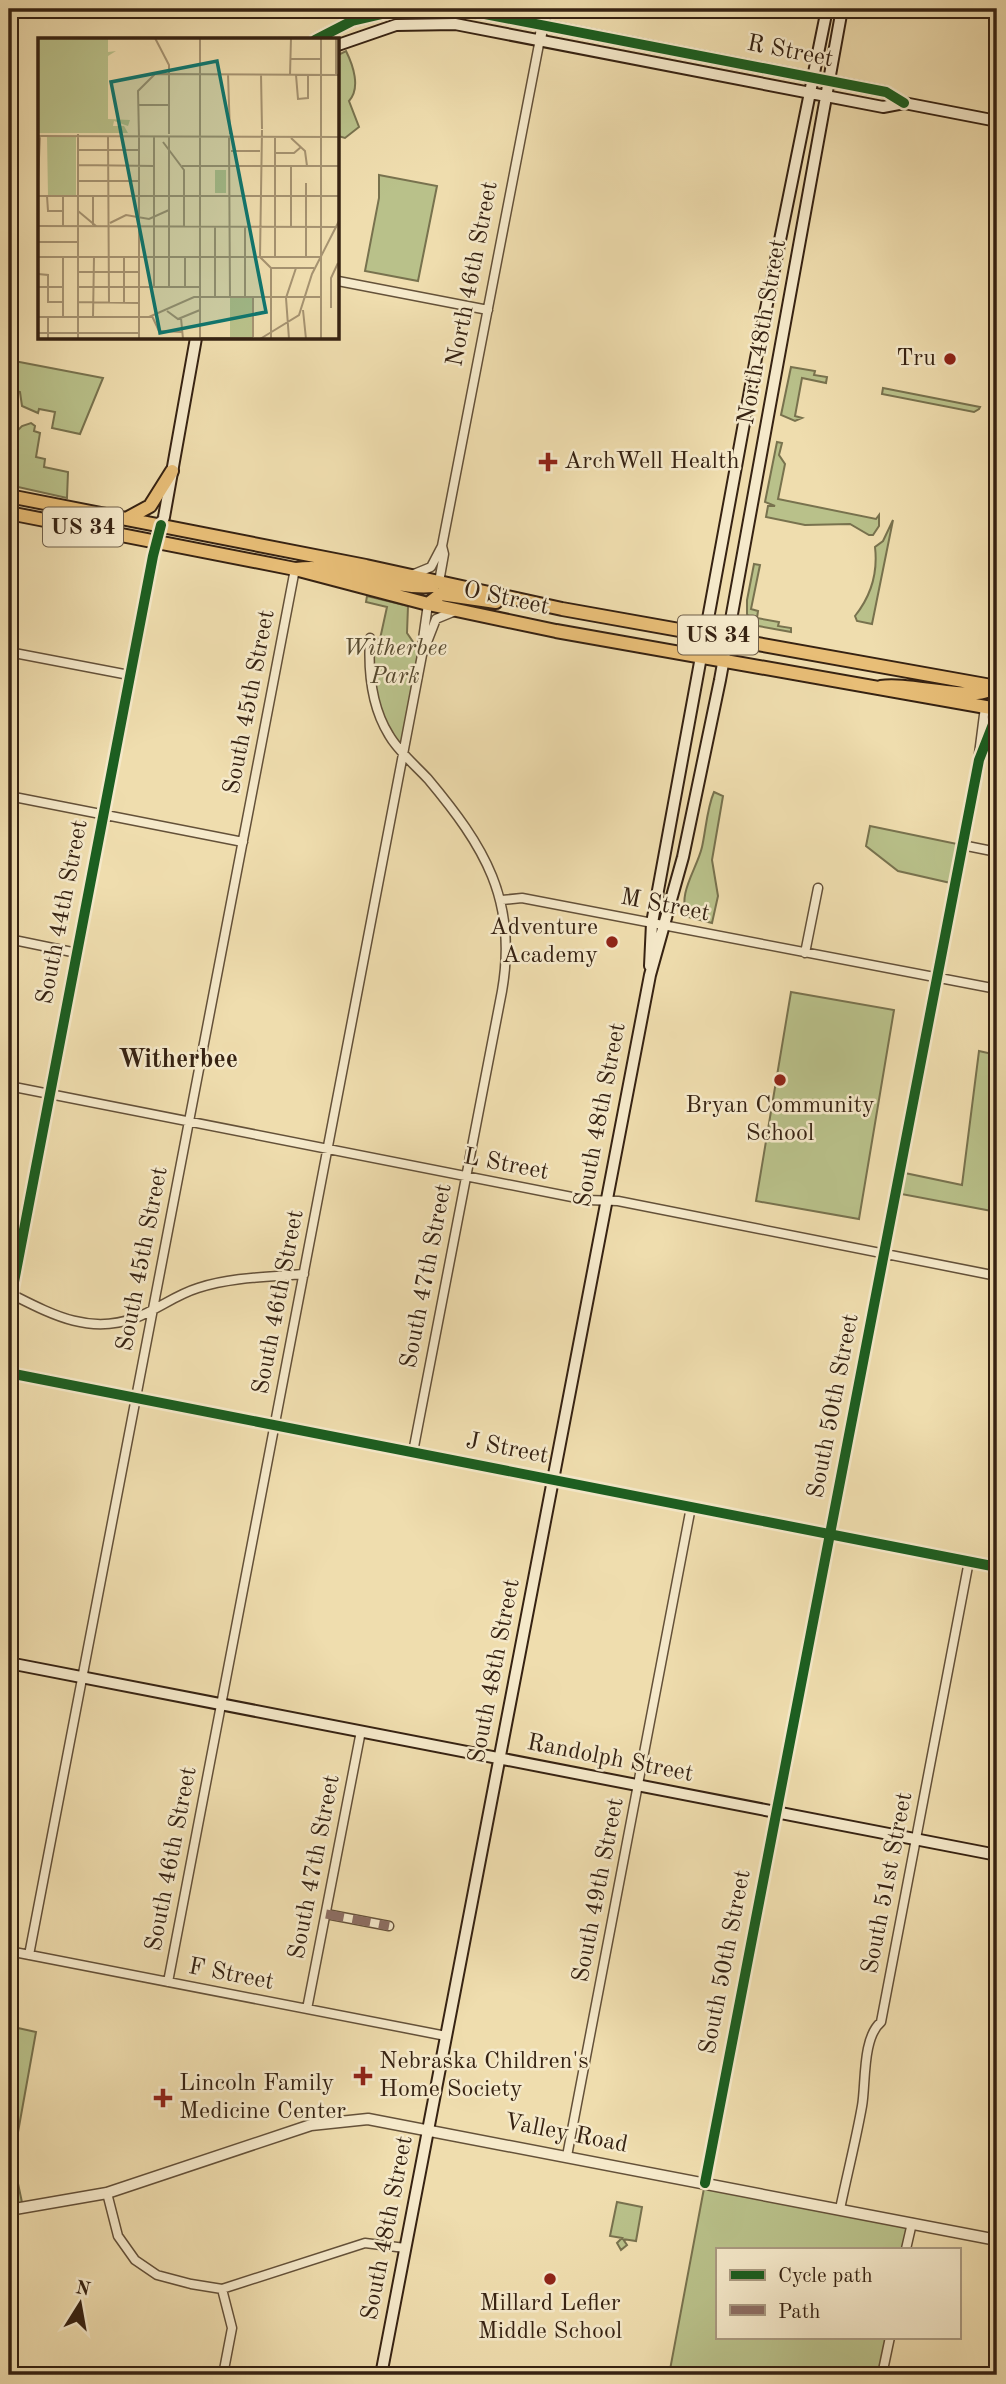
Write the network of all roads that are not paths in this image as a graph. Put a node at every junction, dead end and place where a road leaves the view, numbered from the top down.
1 (404, 9) edge
2 (459, 9) edge
3 (546, 9) edge
4 (827, 9) edge
5 (842, 9) edge
6 (543, 25) junction
7 (319, 38) edge
8 (540, 40) junction
9 (340, 44) edge
10 (813, 78) junction
11 (829, 81) junction
12 (810, 92) junction
13 (826, 95) junction
14 (905, 103) junction
15 (997, 121) edge
16 (340, 281) edge
17 (488, 310) junction
18 (196, 340) edge
19 (172, 471) junction
20 (9, 496) edge
21 (9, 513) edge
22 (127, 519) junction
23 (161, 525) junction
24 (156, 542) junction
25 (442, 546) junction
26 (295, 569) junction
27 (410, 575) junction
28 (439, 582) junction
29 (524, 601) junction
30 (428, 604) junction
31 (460, 611) junction
32 (704, 633) junction
33 (728, 637) junction
34 (370, 638) dead end
35 (9, 652) edge
36 (422, 655) junction
37 (700, 658) junction
38 (723, 663) junction
39 (997, 671) edge
40 (130, 676) junction
41 (870, 689) junction
42 (996, 691) edge
43 (993, 710) edge
44 (403, 752) junction
45 (979, 760) junction
46 (9, 796) edge
47 (103, 814) junction
48 (243, 842) junction
49 (962, 845) junction
50 (997, 852) edge
51 (818, 888) dead end
52 (502, 900) junction
53 (652, 923) junction
54 (665, 926) junction
55 (9, 940) edge
56 (77, 953) junction
57 (805, 953) junction
58 (650, 975) junction
59 (937, 978) junction
60 (997, 989) edge
61 (9, 1086) edge
62 (50, 1094) junction
63 (189, 1121) junction
64 (328, 1149) junction
65 (466, 1176) junction
66 (606, 1201) junction
67 (884, 1254) junction
68 (304, 1274) junction
69 (997, 1276) edge
70 (10, 1294) edge
71 (154, 1307) junction
72 (9, 1308) edge
73 (9, 1373) edge
74 (136, 1398) junction
75 (275, 1425) junction
76 (413, 1452) junction
77 (553, 1480) junction
78 (691, 1507) junction
79 (831, 1534) junction
80 (969, 1561) junction
81 (997, 1567) edge
82 (9, 1663) edge
83 (82, 1677) junction
84 (222, 1704) junction
85 (361, 1731) junction
86 (499, 1758) junction
87 (638, 1786) junction
88 (777, 1812) junction
89 (915, 1839) junction
90 (997, 1855) edge
91 (326, 1914) junction
92 (389, 1926) dead end
93 (9, 1951) edge
94 (29, 1955) junction
95 (168, 1982) junction
96 (307, 2009) junction
97 (446, 2036) junction
98 (428, 2129) junction
99 (567, 2156) junction
100 (705, 2183) junction
101 (107, 2193) junction
102 (840, 2209) junction
103 (9, 2210) edge
104 (912, 2223) junction
105 (997, 2240) edge
106 (405, 2248) junction
107 (906, 2248) edge
108 (222, 2289) junction
109 (890, 2338) edge
110 (9, 2371) edge
111 (17, 2375) edge
112 (223, 2375) edge
113 (381, 2375) edge
114 (882, 2375) edge

1 - 7 main road
2 - 6 main road, R Street
3 - 6 street, North 46th Street
4 - 10 main road, North 48th Street
5 - 11 main road, North 48th Street
6 - 8 street, North 46th Street
6 - 10 main road, R Street
8 - 9 main road, R Street
8 - 12 main road, R Street
8 - 17 street, North 46th Street
10 - 11 main road, R Street
10 - 12 main road, North 48th Street
11 - 13 main road, North 48th Street
11 - 14 main road, R Street
12 - 13 main road, R Street
12 - 32 main road, North 48th Street
13 - 14 main road, R Street
13 - 33 main road, North 48th Street
14 - 15 main road, R Street
16 - 17 street
17 - 25 street, North 46th Street
18 - 19 main road, South 44th Street
19 - 22 main road
19 - 23 main road, South 44th Street
20 - 22 main road, O Street / US 34
21 - 24 main road, O Street / US 34
22 - 23 main road, O Street / US 34
23 - 24 main road, South 44th Street
23 - 27 main road, O Street / US 34
24 - 26 main road, O Street / US 34
24 - 40 street, South 44th Street
25 - 27 street, North 46th Street
25 - 28 street, North 46th Street
26 - 28 main road
26 - 30 main road, O Street / US 34
26 - 48 street, South 45th Street
27 - 28 main road, O Street / US 34
28 - 29 main road, O Street / US 34
29 - 30 main road
29 - 32 main road, O Street / US 34
30 - 31 main road, O Street / US 34
30 - 36 street, South 46th Street
31 - 36 street, South 46th Street
31 - 37 main road, O Street / US 34
32 - 33 main road, O Street / US 34
32 - 37 main road, South 48th Street
33 - 38 main road, North 48th Street
33 - 42 main road, O Street / US 34
34 - 44 street
35 - 40 street
36 - 44 street, South 46th Street
37 - 38 main road, O Street / US 34
37 - 53 main road, South 48th Street
38 - 41 main road, O Street / US 34
38 - 54 main road, South 48th Street
39 - 42 street
40 - 47 street, South 44th Street
41 - 42 main road
41 - 43 main road, O Street / US 34
42 - 43 main road
43 - 45 street, South 50th Street
43 - 45 street, South 50th Street
44 - 52 street
44 - 64 street, South 46th Street
45 - 49 street, South 50th Street
46 - 47 street
47 - 48 street
47 - 56 street, South 44th Street
48 - 63 street, South 45th Street
49 - 50 street
49 - 59 street, South 50th Street
51 - 57 street
52 - 53 street, M Street
52 - 65 street, South 47th Street
53 - 54 street, M Street
53 - 58 main road, South 48th Street
54 - 57 street, M Street
54 - 58 main road, South 48th Street
55 - 56 street
56 - 62 street, South 44th Street
57 - 59 street, M Street
58 - 66 main road, South 48th Street
59 - 60 street, M Street
59 - 67 street, South 50th Street
61 - 62 street, L Street
62 - 63 street, L Street
62 - 70 street, South 44th Street
63 - 64 street, L Street
63 - 71 street, South 45th Street
64 - 65 street, L Street
64 - 68 street, South 46th Street
65 - 66 street, L Street
65 - 76 street, South 47th Street
66 - 67 street, L Street
66 - 77 main road, South 48th Street
67 - 69 street, L Street
67 - 79 street, South 50th Street
68 - 71 street
68 - 75 street, South 46th Street
70 - 71 street
70 - 72 street, South 44th Street
71 - 74 street, South 45th Street
73 - 74 street, J Street
74 - 75 street, J Street
74 - 83 street, South 45th Street
75 - 76 street, J Street
75 - 84 street, South 46th Street
76 - 77 street, J Street
77 - 78 street, J Street
77 - 86 main road, South 48th Street
78 - 79 street, J Street
78 - 87 street, South 49th Street
79 - 80 street, J Street
79 - 88 street, South 50th Street
80 - 81 street, J Street
80 - 89 street, South 51st Street
82 - 83 main road, Randolph Street
83 - 84 main road, Randolph Street
83 - 94 street, South 45th Street
84 - 85 main road, Randolph Street
84 - 95 street, South 46th Street
85 - 86 main road, Randolph Street
85 - 91 street, South 47th Street
86 - 87 main road, Randolph Street
86 - 97 main road, South 48th Street
87 - 88 main road, Randolph Street
87 - 99 street, South 49th Street
88 - 89 main road, Randolph Street
88 - 100 street, South 50th Street
89 - 90 main road, Randolph Street
89 - 102 street, South 51st Street
91 - 92 street
91 - 96 street, South 47th Street
93 - 94 street, F Street
94 - 95 street, F Street
95 - 96 street, F Street
96 - 97 street, F Street
97 - 98 main road, South 48th Street
98 - 99 street, Valley Road
98 - 101 street, Valley Road
98 - 106 main road, South 48th Street
99 - 100 street, Valley Road
100 - 102 street, Valley Road
101 - 103 street, Valley Road
101 - 108 street
102 - 104 street, Valley Road
104 - 105 street, Valley Road
104 - 107 street
106 - 108 street
106 - 113 main road, South 48th Street
108 - 112 street
109 - 114 street
110 - 111 street

